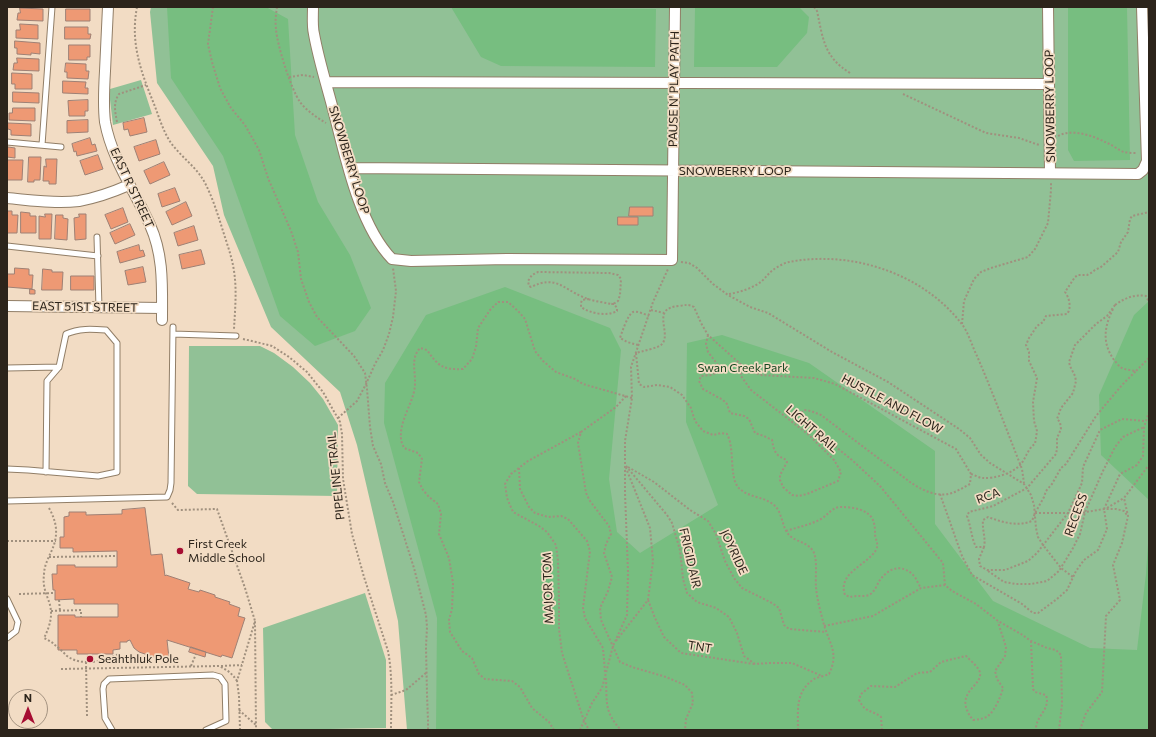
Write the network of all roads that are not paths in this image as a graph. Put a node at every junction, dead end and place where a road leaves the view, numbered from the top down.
1 (52, 7) edge
2 (108, 7) edge
3 (313, 7) edge
4 (675, 7) edge
5 (1048, 7) edge
6 (1142, 7) edge
7 (326, 82) junction
8 (674, 83) junction
9 (1049, 84) junction
10 (7, 142) edge
11 (42, 145) junction
12 (61, 147) dead end
13 (349, 168) junction
14 (673, 171) junction
15 (1050, 173) junction
16 (129, 186) junction
17 (7, 198) edge
18 (97, 237) dead end
19 (7, 246) edge
20 (98, 256) junction
21 (7, 306) edge
22 (99, 308) junction
23 (162, 308) junction
24 (162, 320) dead end
25 (173, 327) dead end
26 (173, 334) junction
27 (236, 336) road end
28 (59, 367) junction
29 (7, 368) edge
30 (7, 469) edge
31 (46, 472) junction
32 (7, 501) edge
33 (7, 599) edge
34 (7, 638) edge
35 (112, 730) edge
36 (206, 730) edge

1 - 11 lane
2 - 16 street, EAST R STREET
3 - 7 street, SNOWBERRY LOOP
4 - 8 street, PAUSE N' PLAY PATH
5 - 9 street, SNOWBERRY LOOP
6 - 15 street
7 - 8 street
7 - 13 street, SNOWBERRY LOOP
8 - 9 street
8 - 14 street, PAUSE N' PLAY PATH
9 - 15 street, SNOWBERRY LOOP
10 - 11 lane
11 - 12 lane
13 - 14 street
13 - 14 street, SNOWBERRY LOOP
14 - 15 street, SNOWBERRY LOOP
16 - 17 street
16 - 23 street, EAST R STREET
18 - 20 lane
19 - 20 lane
20 - 22 lane
21 - 22 street, EAST 51ST STREET
22 - 23 street, EAST 51ST STREET
23 - 24 street, EAST R STREET
25 - 26 lane
26 - 27 lane
26 - 32 lane
28 - 29 lane
28 - 31 lane
28 - 31 lane
30 - 31 lane
33 - 34 lane
35 - 36 lane

